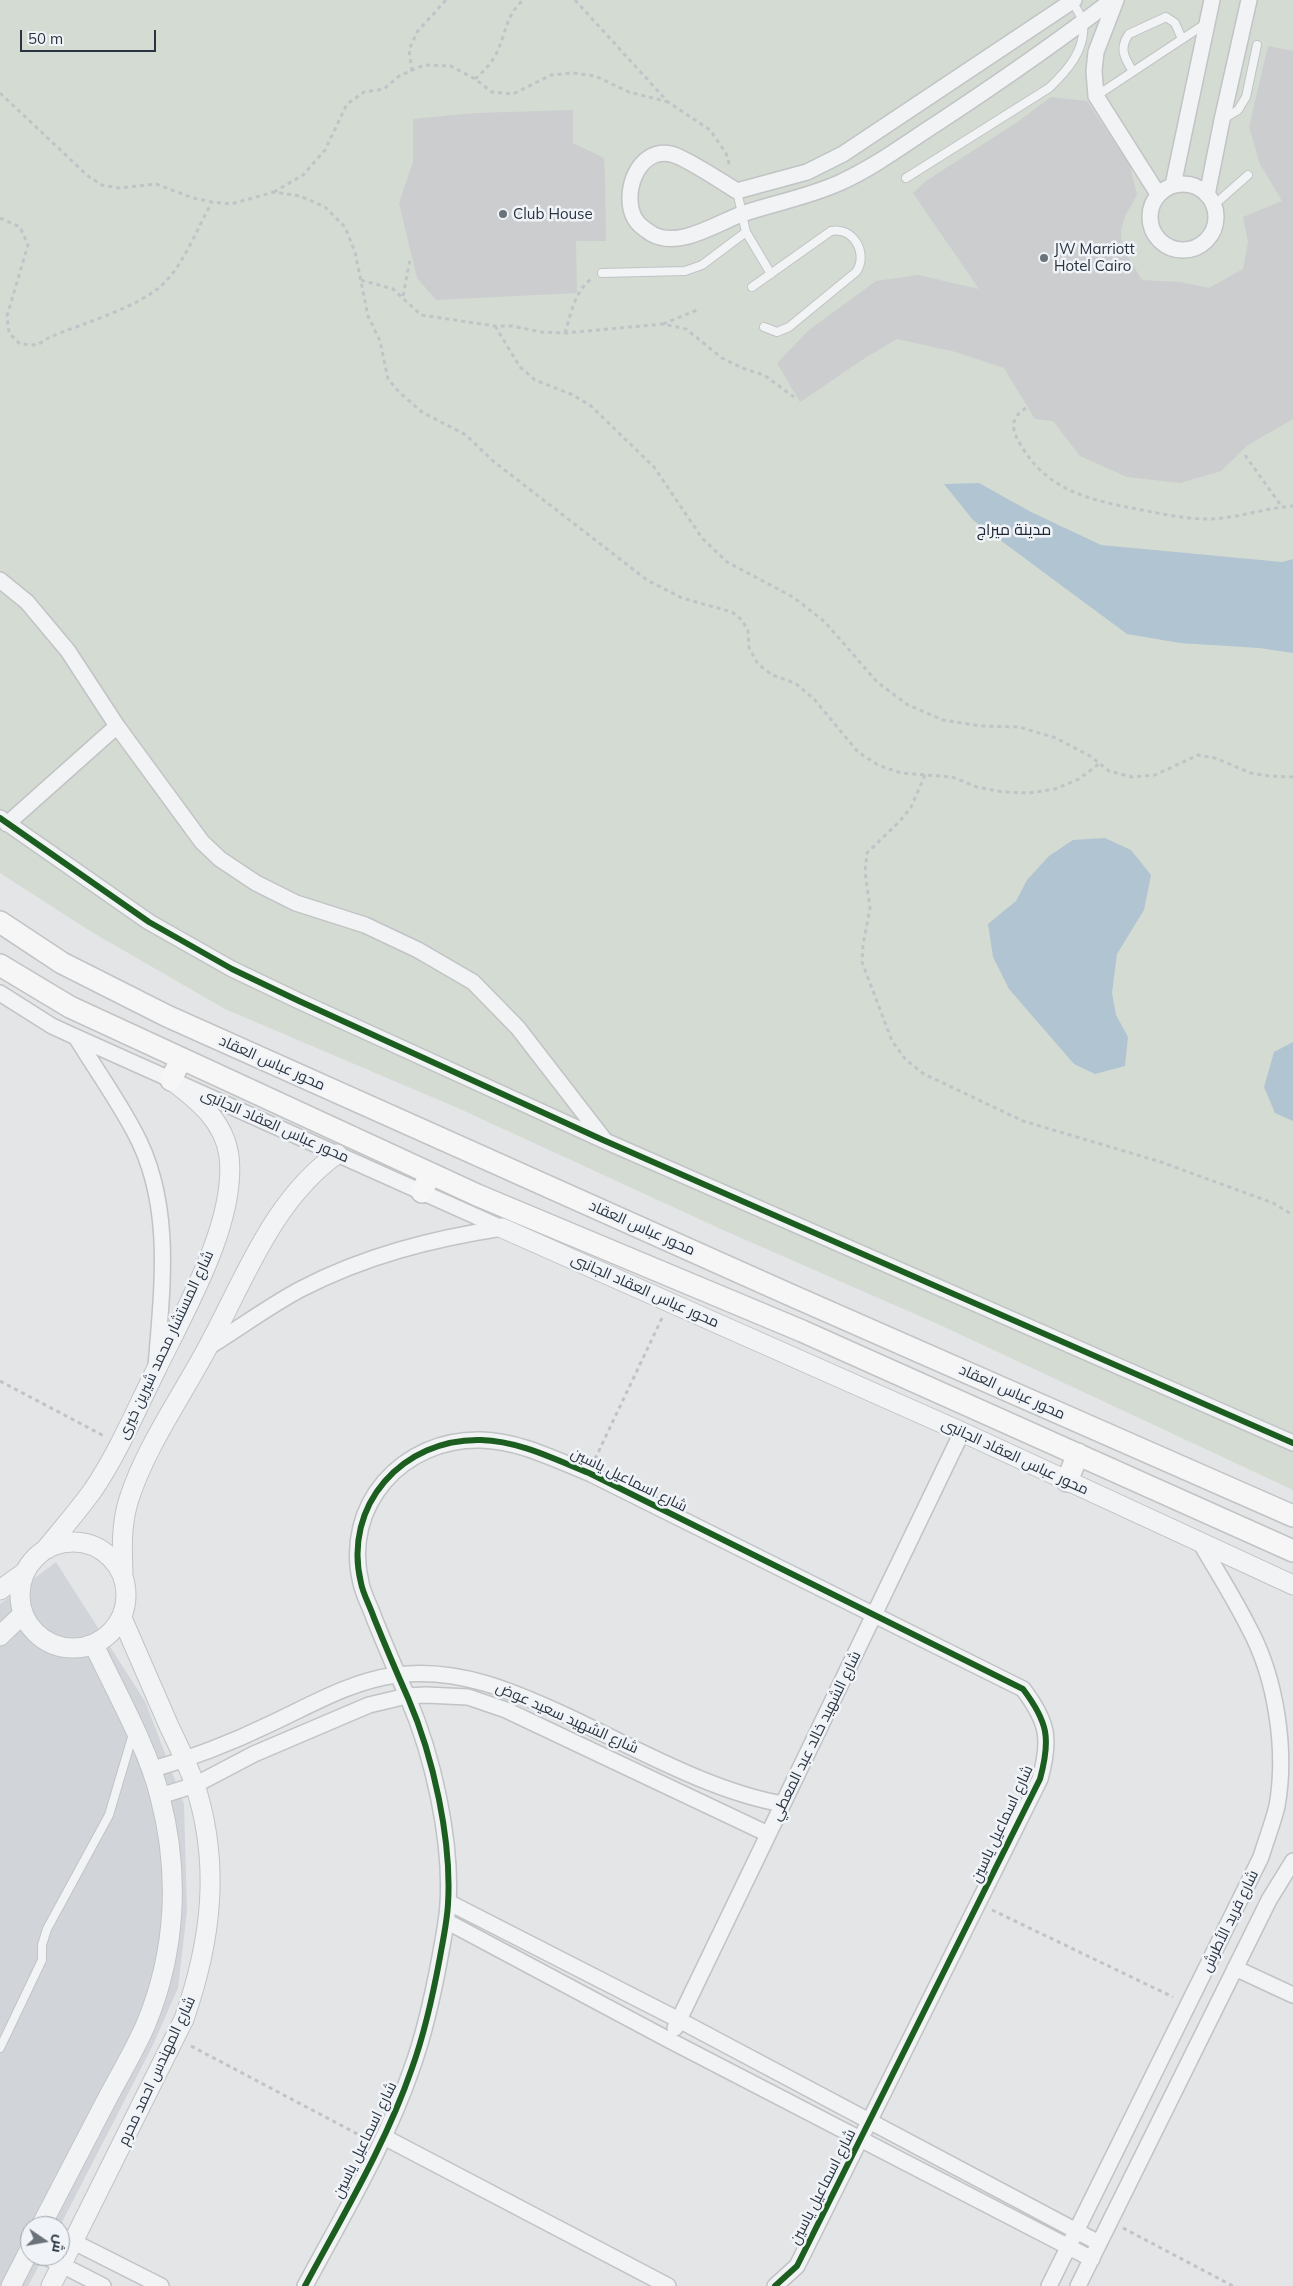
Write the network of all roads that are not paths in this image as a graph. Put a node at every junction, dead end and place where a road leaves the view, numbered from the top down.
1 (1114, 0) edge
2 (1212, 0) edge
3 (1249, 0) edge
4 (1073, 1) edge
5 (1083, 22) junction
6 (1207, 22) junction
7 (1182, 39) junction
8 (1257, 45) dead end
9 (1132, 70) junction
10 (1096, 96) junction
11 (1222, 120) junction
12 (1248, 175) dead end
13 (906, 178) dead end
14 (1173, 185) junction
15 (737, 191) junction
16 (1158, 194) junction
17 (1211, 200) junction
18 (742, 214) junction
19 (746, 232) junction
20 (602, 273) road end
21 (771, 274) junction
22 (752, 287) dead end
23 (764, 326) dead end
24 (0, 580) edge
25 (117, 726) junction
26 (3, 821) edge
27 (0, 922) edge
28 (0, 966) edge
29 (0, 993) edge
30 (76, 1037) junction
31 (181, 1059) junction
32 (171, 1080) junction
33 (603, 1140) junction
34 (337, 1154) junction
35 (426, 1183) junction
36 (502, 1228) junction
37 (786, 1293) junction
38 (769, 1316) junction
39 (847, 1320) junction
40 (207, 1348) junction
41 (850, 1352) junction
42 (156, 1371) junction
43 (962, 1432) junction
44 (1293, 1443) edge
45 (1078, 1454) junction
46 (1067, 1481) junction
47 (1293, 1516) edge
48 (1200, 1542) junction
49 (45, 1550) junction
50 (1293, 1551) edge
51 (25, 1572) junction
52 (123, 1574) junction
53 (1293, 1585) edge
54 (0, 1590) edge
55 (23, 1614) junction
56 (874, 1614) junction
57 (122, 1618) junction
58 (0, 1636) edge
59 (94, 1645) junction
60 (397, 1675) junction
61 (407, 1696) junction
62 (134, 1729) junction
63 (185, 1760) junction
64 (150, 1770) junction
65 (195, 1785) junction
66 (160, 1796) junction
67 (783, 1804) junction
68 (768, 1834) junction
69 (1293, 1861) edge
70 (1246, 1888) junction
71 (1269, 1900) junction
72 (448, 1902) junction
73 (446, 1921) junction
74 (558, 1958) junction
75 (1235, 1968) junction
76 (549, 1976) junction
77 (1293, 1995) edge
78 (679, 2020) junction
79 (669, 2040) junction
80 (0, 2048) edge
81 (870, 2122) junction
82 (862, 2138) junction
83 (382, 2141) junction
84 (47, 2216) edge
85 (1077, 2231) junction
86 (70, 2232) edge
87 (70, 2240) edge
88 (1100, 2243) junction
89 (1069, 2247) junction
90 (1092, 2259) junction
91 (21, 2266) edge
92 (61, 2266) edge
93 (64, 2266) edge
94 (11, 2286) edge
95 (51, 2286) edge
96 (103, 2286) edge
97 (161, 2286) edge
98 (305, 2286) edge
99 (668, 2286) edge
100 (775, 2286) edge
101 (1049, 2286) edge
102 (1078, 2286) edge

1 - 5 street
1 - 10 street
2 - 6 street
3 - 11 street
4 - 5 lane
4 - 15 street
5 - 13 lane
5 - 18 street
6 - 7 lane
6 - 14 street
7 - 9 lane
7 - 9 lane
8 - 11 lane
9 - 10 lane
10 - 16 street
11 - 17 street
12 - 17 lane
14 - 16 street
14 - 17 street
15 - 18 lane
15 - 18 street
16 - 17 street
18 - 19 lane
19 - 20 lane
19 - 21 lane
21 - 22 lane
21 - 23 lane
24 - 25 street
25 - 26 street
25 - 33 street
26 - 33 street
27 - 37 main road, محور عباس العقاد
28 - 31 main road, محور عباس العقاد
29 - 30 street, محور عباس العقاد الجانبى
30 - 32 street, محور عباس العقاد الجانبى
30 - 42 street
31 - 32 main road
31 - 35 main road, محور عباس العقاد
32 - 34 street, محور عباس العقاد الجانبى
32 - 42 street, شارع المستشار محمد شيرين خيرى
33 - 44 street
34 - 35 street, محور عباس العقاد الجانبى
34 - 40 street, شارع المستشار محمد شيرين خيرى
35 - 36 street, محور عباس العقاد الجانبى
35 - 38 main road, محور عباس العقاد
36 - 40 street
36 - 43 street, محور عباس العقاد الجانبى
37 - 38 main road
37 - 39 main road, محور عباس العقاد
38 - 41 main road, محور عباس العقاد
39 - 41 main road
39 - 47 main road, محور عباس العقاد
40 - 52 street, شارع المستشار محمد شيرين خيرى
41 - 45 main road, محور عباس العقاد
42 - 49 street, شارع المستشار محمد شيرين خيرى
43 - 46 street, محور عباس العقاد الجانبى
43 - 56 street, شارع الشهيد خالد عبد المعطي
45 - 46 main road
45 - 50 main road, محور عباس العقاد
46 - 48 street, محور عباس العقاد الجانبى
48 - 53 street, محور عباس العقاد الجانبى
48 - 70 street, شارع فريد الأطرش
49 - 51 street
49 - 52 street
51 - 54 street
51 - 55 street
52 - 57 street
55 - 58 street
55 - 59 street
56 - 60 street, شارع اسماعيل ياسين
56 - 67 street, شارع الشهيد خالد عبد المعطي
56 - 81 street, شارع اسماعيل ياسين
57 - 59 street
57 - 63 street, شارع المهندس احمد محرم
59 - 62 street, شارع المهندس احمد محرم
60 - 61 street, شارع اسماعيل ياسين
60 - 63 street, شارع الشهيد سعيد عوض
60 - 67 street, شارع الشهيد سعيد عوض
61 - 65 street, شارع الشهيد سعيد عوض
61 - 68 street, شارع الشهيد سعيد عوض
61 - 72 street, شارع اسماعيل ياسين
62 - 64 street, شارع المهندس احمد محرم
62 - 80 lane
63 - 64 street, شارع الشهيد سعيد عوض
63 - 65 street, شارع المهندس احمد محرم
64 - 66 street, شارع المهندس احمد محرم
65 - 66 street, شارع الشهيد سعيد عوض
65 - 86 street, شارع المهندس احمد محرم
66 - 84 street, شارع المهندس احمد محرم
67 - 68 street, شارع الشهيد خالد عبد المعطي
68 - 78 street, شارع الشهيد خالد عبد المعطي
69 - 71 street, شارع فريد الأطرش
70 - 71 street
70 - 85 street, شارع فريد الأطرش
71 - 75 street, شارع فريد الأطرش
72 - 73 street, شارع اسماعيل ياسين
72 - 74 street
73 - 76 street
73 - 83 street, شارع اسماعيل ياسين
74 - 76 street
74 - 78 street
75 - 77 street
75 - 88 street, شارع فريد الأطرش
76 - 79 street
78 - 79 street, شارع الشهيد خالد عبد المعطي
78 - 81 street
79 - 82 street
81 - 82 street, شارع اسماعيل ياسين
81 - 85 street
82 - 89 street
82 - 100 street, شارع اسماعيل ياسين
83 - 98 street, شارع اسماعيل ياسين
83 - 99 street, شارع اسماعيل ياسين
85 - 88 street
85 - 89 street, شارع فريد الأطرش
87 - 97 street
88 - 90 street, شارع فريد الأطرش
89 - 90 street
89 - 101 street, شارع فريد الأطرش
90 - 102 street, شارع فريد الأطرش
91 - 94 street
92 - 95 street, شارع المهندس احمد محرم
93 - 96 street

